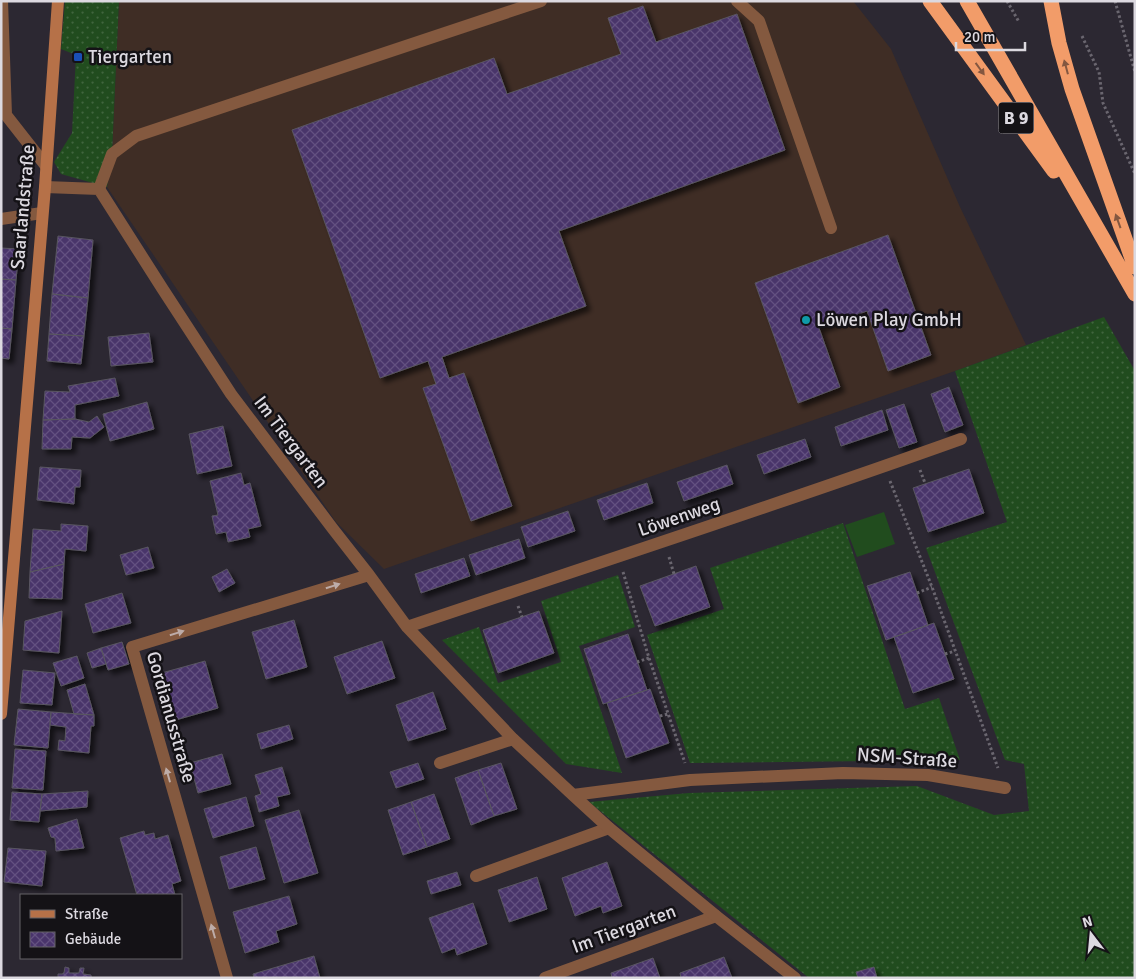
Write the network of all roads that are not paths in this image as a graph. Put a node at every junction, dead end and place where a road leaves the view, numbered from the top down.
1 (2, 1) edge
2 (58, 1) edge
3 (541, 1) edge
4 (737, 1) edge
5 (930, 1) edge
6 (967, 1) edge
7 (1051, 1) edge
8 (46, 166) junction
9 (45, 187) junction
10 (99, 189) junction
11 (42, 214) junction
12 (1, 219) edge
13 (831, 228) dead end
14 (1100, 234) junction
15 (1135, 267) edge
16 (1135, 294) edge
17 (961, 439) dead end
18 (369, 575) junction
19 (407, 627) junction
20 (3, 676) edge
21 (1, 714) edge
22 (513, 740) junction
23 (440, 764) dead end
24 (1005, 788) road end
25 (572, 795) junction
26 (609, 828) junction
27 (476, 876) dead end
28 (716, 916) junction
29 (227, 978) edge
30 (544, 978) edge
31 (795, 978) edge

1 - 8 street
2 - 8 main road, Saarlandstraße
3 - 10 street
4 - 13 street
5 -> 14 highway, B 9
6 - 14 highway, B 9
15 -> 7 highway
8 - 9 main road, Saarlandstraße
9 - 10 street
9 - 11 main road, Saarlandstraße
10 - 18 street, Im Tiergarten
11 - 12 street
11 - 20 main road, Saarlandstraße
14 - 16 highway, B 9
17 - 19 street, Löwenweg
18 - 19 street, Im Tiergarten
29 -> 18 street, Gordianusstraße
19 - 22 street, Im Tiergarten
20 - 21 main road, Saarlandstraße
22 - 23 street
22 - 25 street, Im Tiergarten
24 - 25 street, NSM-Straße
25 - 26 street, Im Tiergarten
26 - 27 street
26 - 28 street, Im Tiergarten
28 - 30 street, Im Tiergarten
28 - 31 street, Im Tiergarten

